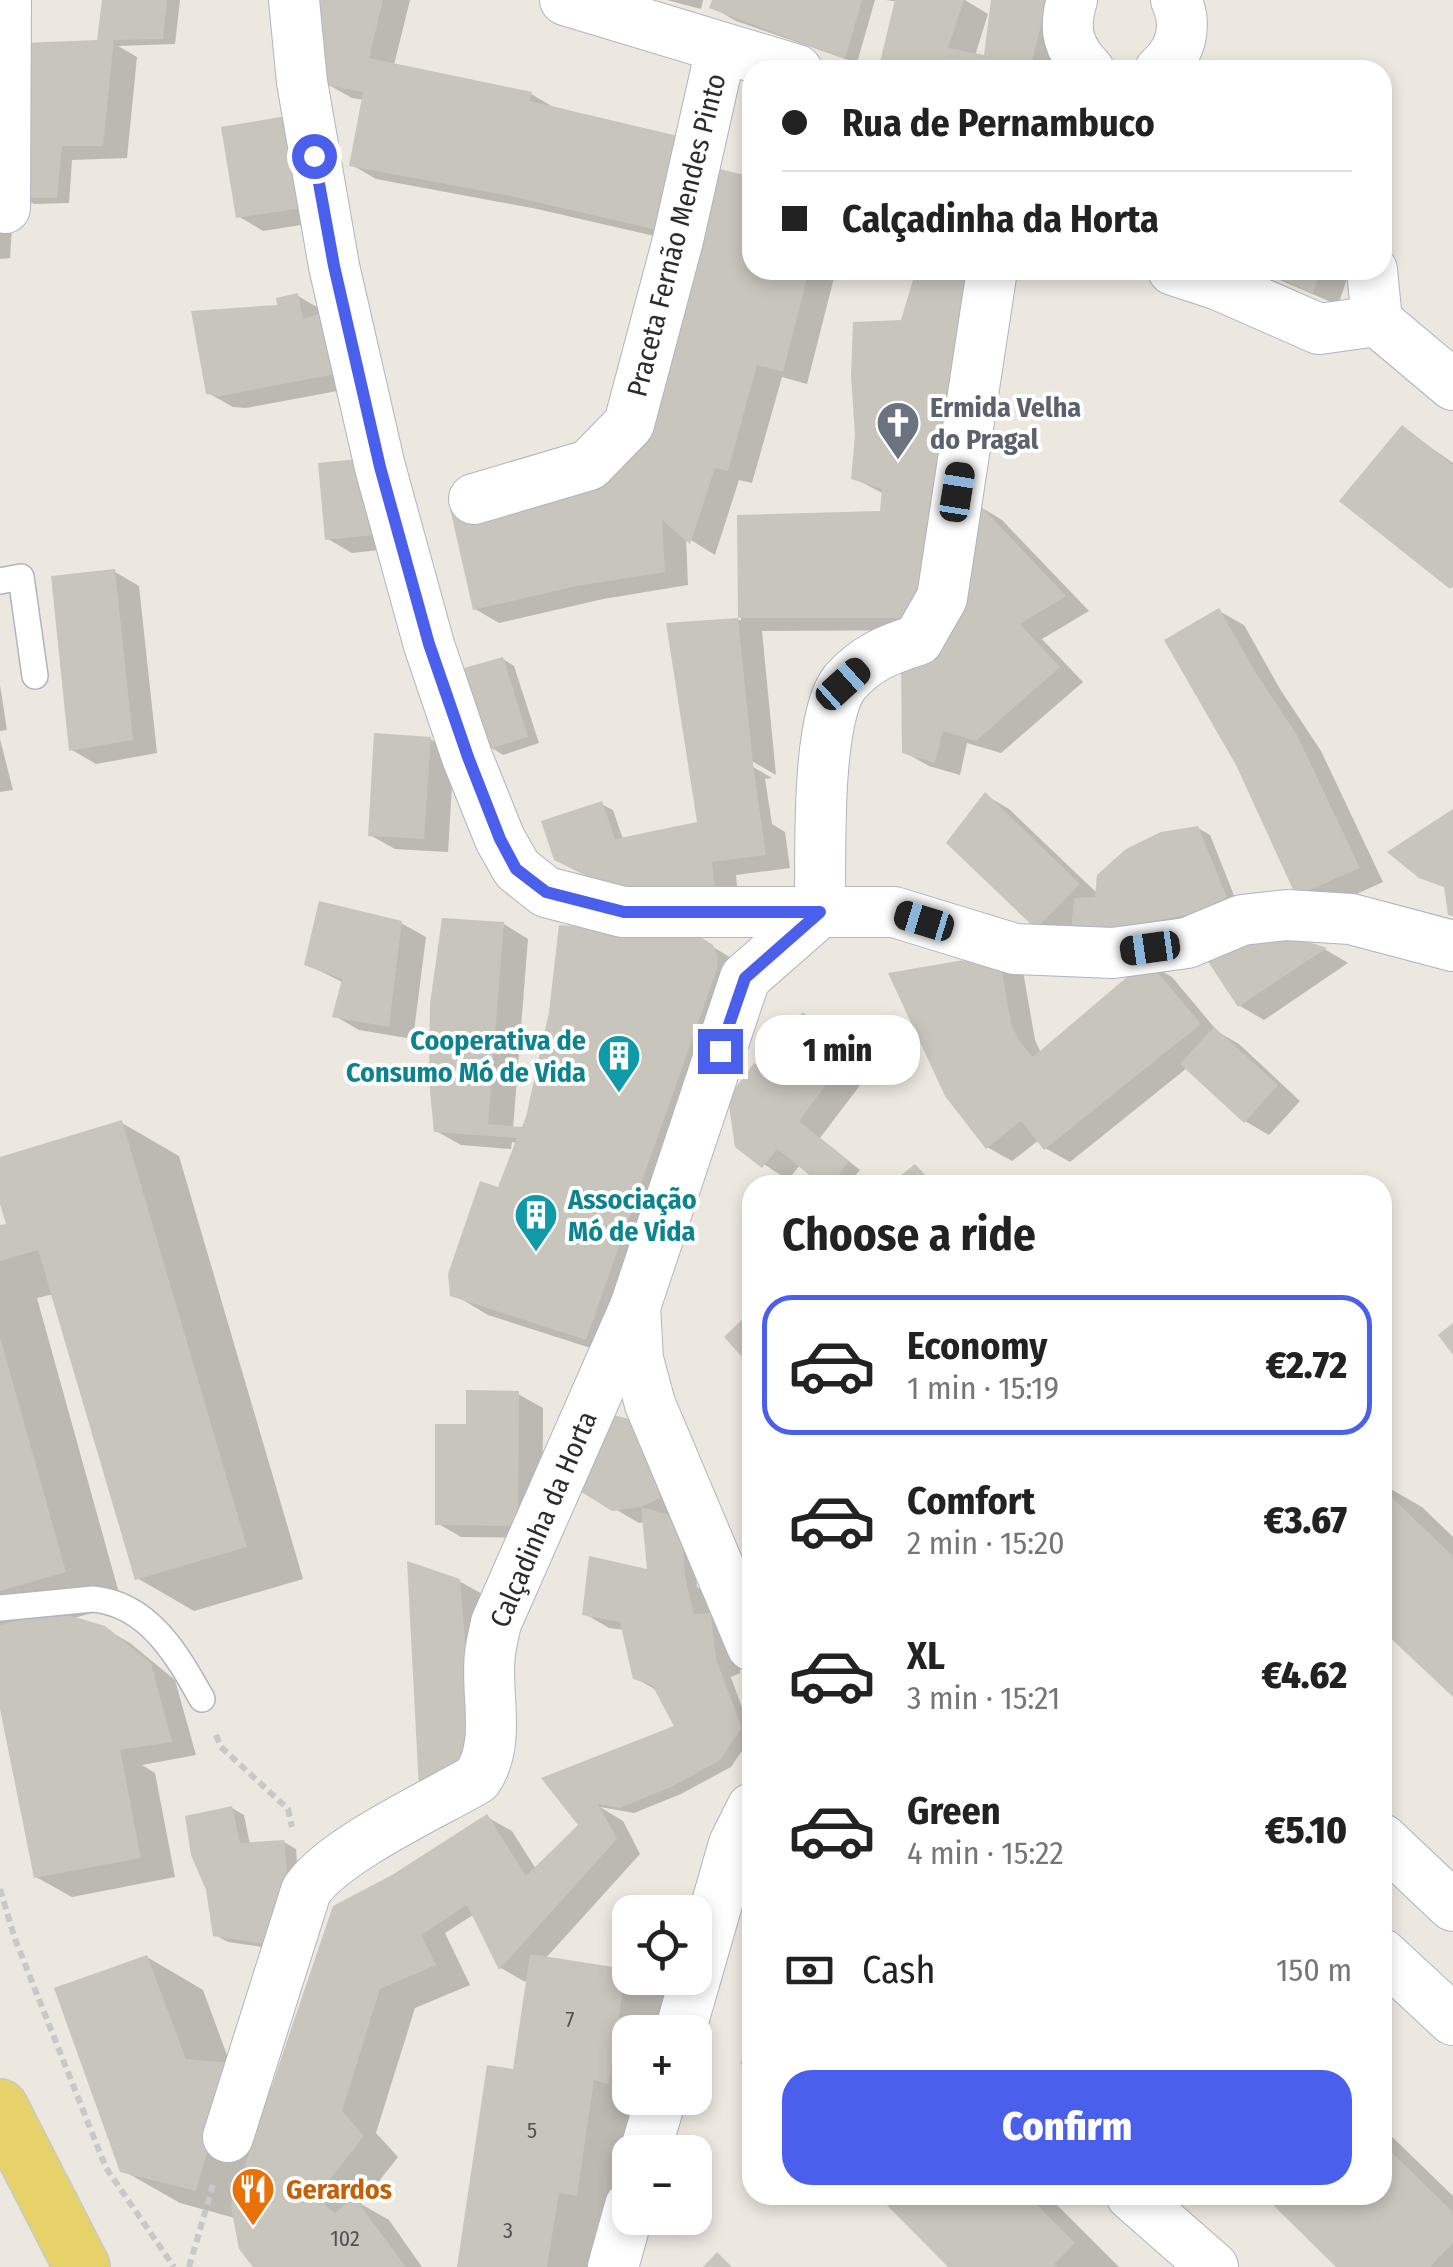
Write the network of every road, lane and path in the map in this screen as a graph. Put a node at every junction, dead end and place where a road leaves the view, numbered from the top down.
1 (6, 0) edge
2 (294, 0) edge
3 (565, 0) edge
4 (1072, 0) edge
5 (1176, 0) edge
6 (721, 49) junction
7 (761, 60) edge
8 (1081, 60) edge
9 (1168, 60) edge
10 (5, 208) dead end
11 (990, 280) edge
12 (1202, 280) edge
13 (1373, 280) edge
14 (1377, 321) junction
15 (1453, 386) edge
16 (474, 498) dead end
17 (0, 581) edge
18 (35, 676) dead end
19 (820, 912) junction
20 (1453, 946) edge
21 (635, 1306) junction
22 (0, 1608) edge
23 (742, 1622) edge
24 (202, 1699) joint
25 (1392, 1849) edge
26 (742, 1850) edge
27 (0, 1889) edge
28 (306, 1892) junction
29 (1453, 1906) edge
30 (1392, 1963) edge
31 (686, 2015) edge
32 (1453, 2020) edge
33 (0, 2107) edge
34 (228, 2136) dead end
35 (1142, 2205) edge
36 (197, 2235) dead end
37 (621, 2235) edge
38 (82, 2267) edge
39 (174, 2267) edge
40 (188, 2267) edge
41 (612, 2267) edge
42 (1212, 2267) edge

1 - 10 street
2 - 19 street
3 - 6 street
4 - 8 street
5 - 9 street
6 - 7 street
6 - 16 street, Praceta Fernão Mendes Pinto
11 - 19 street
12 - 14 street
13 - 14 street
14 - 15 street
17 - 18 lane
19 - 20 street
19 - 21 street, Calçadinha da Horta
21 - 23 street
21 - 28 street, Calçadinha da Horta
22 - 24 lane
24 - 28 path
25 - 29 street
26 - 31 street
27 - 39 path
28 - 34 street, Calçadinha da Horta
30 - 32 street
33 - 38 main road
35 - 42 street
36 - 40 path
37 - 41 street

